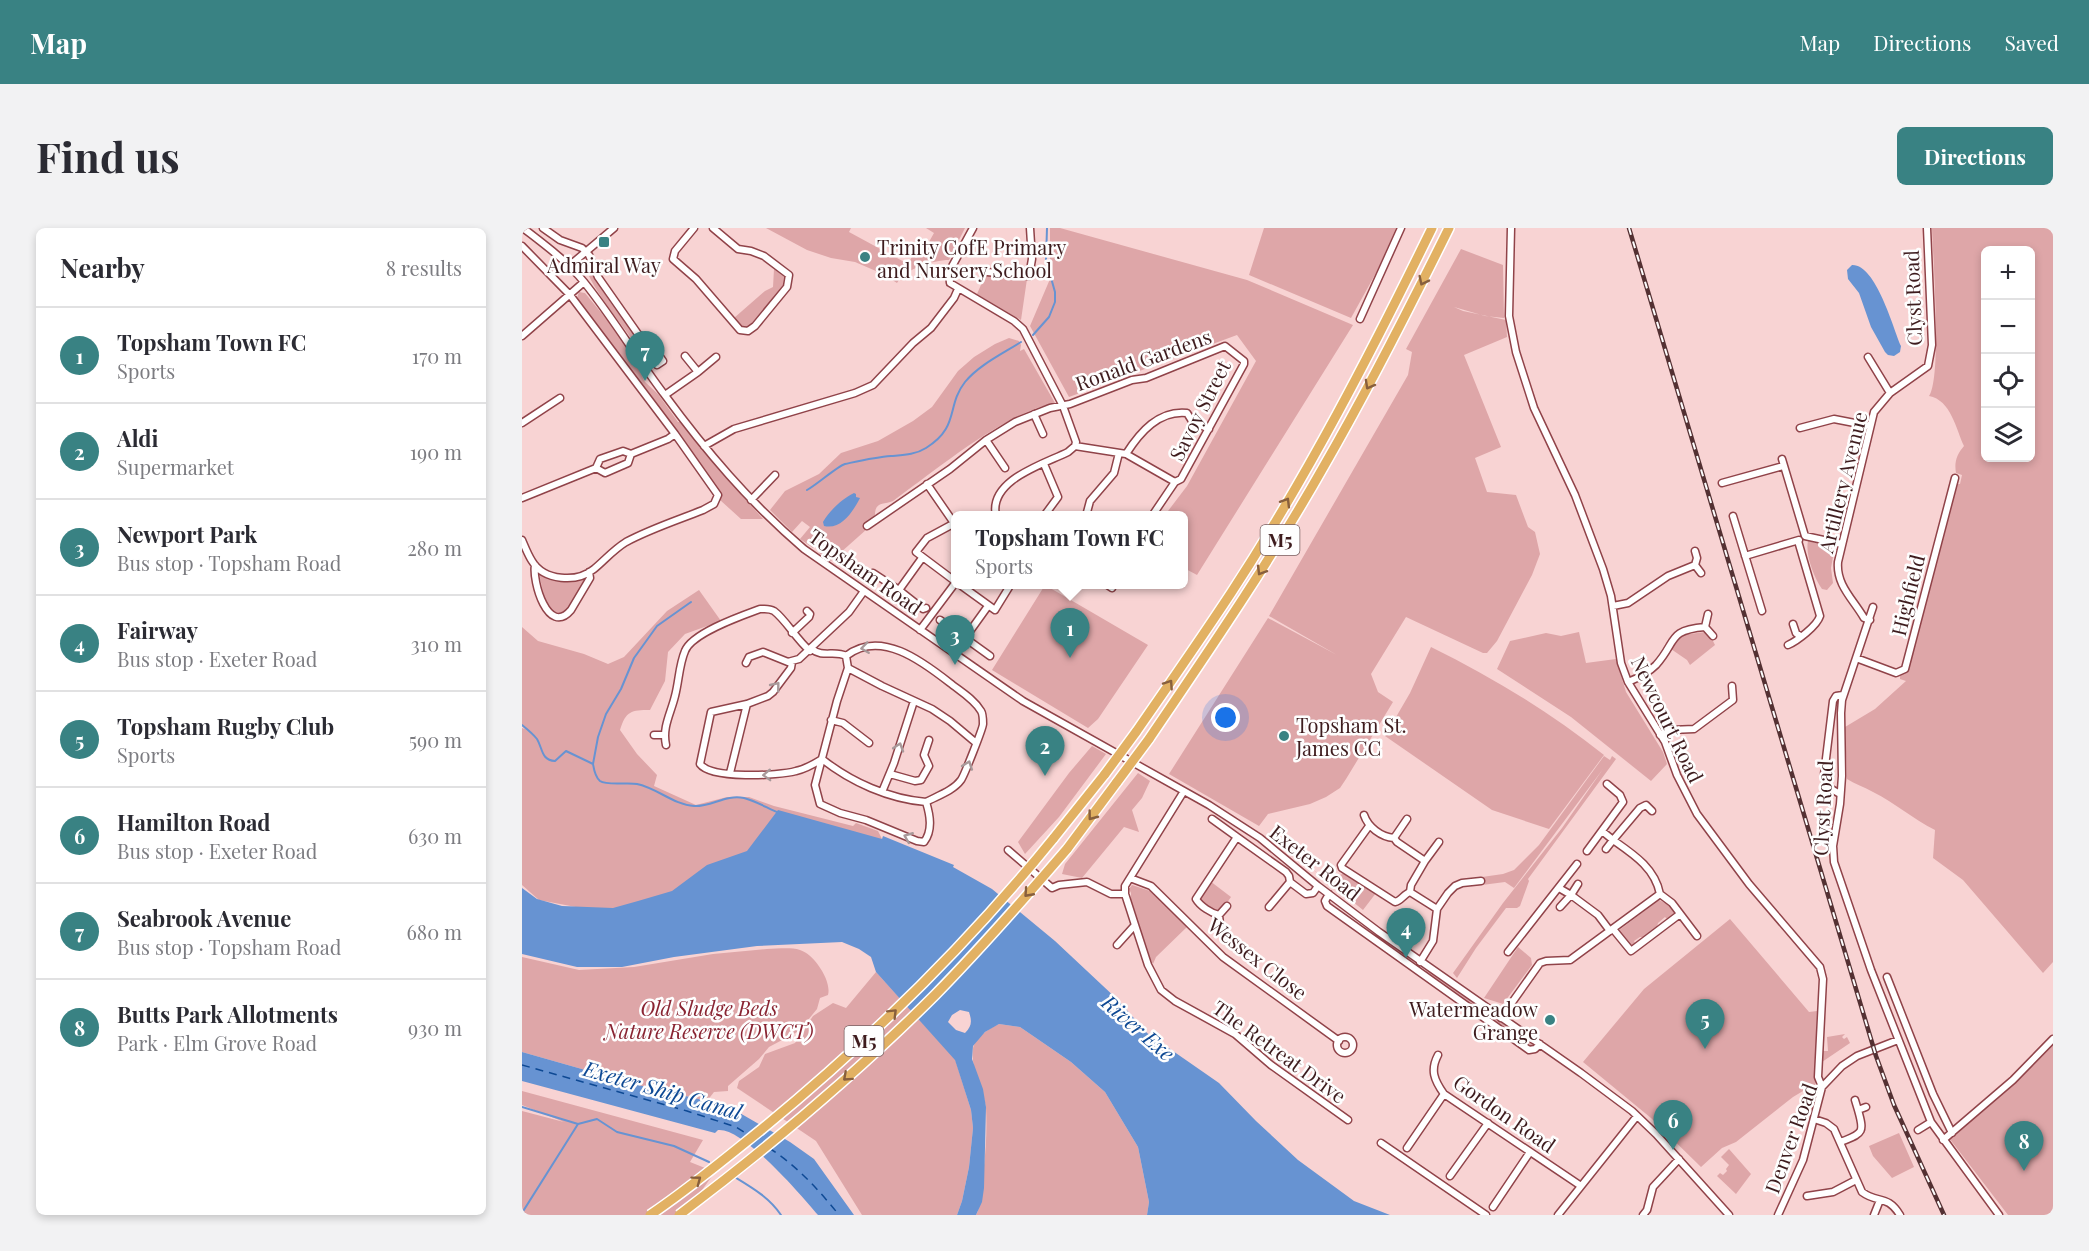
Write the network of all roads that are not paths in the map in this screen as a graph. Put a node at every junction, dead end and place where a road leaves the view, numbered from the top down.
1 (523, 228) edge
2 (543, 228) edge
3 (614, 228) edge
4 (694, 228) edge
5 (713, 228) edge
6 (973, 228) edge
7 (1030, 228) edge
8 (1401, 228) edge
9 (1432, 228) edge
10 (1449, 228) edge
11 (1511, 228) edge
12 (1927, 228) edge
13 (522, 246) edge
14 (585, 251) junction
15 (569, 266) junction
16 (987, 272) dead end
17 (1029, 276) junction
18 (584, 282) junction
19 (1029, 284) dead end
20 (958, 289) junction
21 (570, 295) junction
22 (1360, 319) dead end
23 (522, 336) edge
24 (654, 348) junction
25 (1232, 353) joint
26 (685, 356) dead end
27 (716, 357) dead end
28 (1868, 357) dead end
29 (639, 358) junction
30 (657, 365) dead end
31 (1928, 366) joint
32 (698, 372) junction
33 (1890, 393) junction
34 (665, 395) junction
35 (560, 398) dead end
36 (1064, 406) junction
37 (1034, 414) junction
38 (522, 423) edge
39 (1870, 426) junction
40 (1800, 428) dead end
41 (1209, 429) junction
42 (675, 434) junction
43 (1043, 434) dead end
44 (986, 440) junction
45 (704, 446) junction
46 (1075, 446) junction
47 (1123, 453) junction
48 (631, 454) junction
49 (1044, 464) junction
50 (596, 468) junction
51 (1005, 468) dead end
52 (775, 475) dead end
53 (1955, 478) dead end
54 (1175, 482) junction
55 (1722, 483) dead end
56 (927, 484) junction
57 (522, 498) edge
58 (751, 500) junction
59 (996, 511) edge
60 (1048, 511) edge
61 (1087, 511) edge
62 (1155, 511) edge
63 (1733, 516) dead end
64 (951, 520) edge
65 (867, 526) dead end
66 (951, 527) edge
67 (1804, 536) junction
68 (522, 540) edge
69 (1798, 541) junction
70 (1842, 544) junction
71 (1695, 551) dead end
72 (1745, 556) junction
73 (922, 558) junction
74 (535, 565) junction
75 (1695, 565) junction
76 (589, 572) junction
77 (873, 573) dead end
78 (1701, 573) dead end
79 (951, 579) edge
80 (952, 589) edge
81 (965, 589) edge
82 (1008, 589) edge
83 (899, 590) junction
84 (864, 591) junction
85 (988, 606) junction
86 (1613, 606) junction
87 (1873, 607) dead end
88 (926, 608) dead end
89 (807, 611) dead end
90 (1762, 611) dead end
91 (1708, 614) dead end
92 (940, 620) dead end
93 (1870, 620) junction
94 (1792, 624) dead end
95 (1705, 627) junction
96 (920, 630) junction
97 (792, 633) junction
98 (1713, 636) dead end
99 (1800, 636) junction
100 (965, 638) junction
101 (1788, 645) dead end
102 (811, 650) junction
103 (846, 656) junction
104 (990, 656) dead end
105 (1856, 658) junction
106 (792, 662) junction
107 (746, 663) dead end
108 (848, 668) junction
109 (1628, 682) junction
110 (1732, 686) dead end
111 (1843, 695) junction
112 (914, 701) junction
113 (747, 704) junction
114 (831, 720) junction
115 (654, 735) dead end
116 (664, 735) junction
117 (1660, 735) junction
118 (930, 740) dead end
119 (975, 742) junction
120 (868, 743) dead end
121 (666, 745) dead end
122 (822, 759) junction
123 (730, 773) junction
124 (890, 774) junction
125 (1607, 784) dead end
126 (1184, 791) junction
127 (882, 792) junction
128 (1840, 795) junction
129 (926, 802) junction
130 (1608, 806) dead end
131 (1652, 811) dead end
132 (1616, 812) junction
133 (1364, 815) dead end
134 (1212, 819) dead end
135 (1407, 819) dead end
136 (1369, 826) junction
137 (1602, 831) junction
138 (1237, 837) junction
139 (1394, 838) junction
140 (1613, 840) junction
141 (1439, 842) dead end
142 (1606, 849) dead end
143 (1008, 850) dead end
144 (1587, 851) dead end
145 (1425, 861) junction
146 (1577, 864) dead end
147 (1130, 878) junction
148 (1481, 881) dead end
149 (1290, 882) junction
150 (1578, 884) dead end
151 (1318, 886) junction
152 (1559, 888) junction
153 (1410, 892) junction
154 (1125, 894) junction
155 (1329, 894) junction
156 (1660, 894) junction
157 (1571, 895) junction
158 (1227, 906) dead end
159 (1269, 907) dead end
160 (1560, 907) dead end
161 (1437, 909) junction
162 (1680, 914) junction
163 (1219, 915) junction
164 (1135, 925) junction
165 (1220, 925) dead end
166 (1612, 930) junction
167 (1509, 935) dead end
168 (1697, 936) dead end
169 (1517, 941) junction
170 (1117, 945) dead end
171 (1508, 952) dead end
172 (1420, 962) junction
173 (1887, 977) dead end
174 (1501, 1018) junction
175 (2053, 1039) edge
176 (1898, 1040) junction
177 (1338, 1041) junction
178 (1540, 1044) junction
179 (1352, 1049) junction
180 (1359, 1055) dead end
181 (1438, 1055) dead end
182 (1822, 1087) junction
183 (1444, 1094) junction
184 (1855, 1100) dead end
185 (1866, 1107) dead end
186 (1858, 1110) junction
187 (1637, 1116) junction
188 (1814, 1119) junction
189 (1348, 1120) dead end
190 (1931, 1122) junction
191 (1488, 1123) junction
192 (1918, 1130) dead end
193 (1952, 1133) junction
194 (1943, 1140) junction
195 (1840, 1142) junction
196 (1381, 1143) dead end
197 (1407, 1148) dead end
198 (1530, 1152) junction
199 (1679, 1159) junction
200 (1450, 1176) dead end
201 (1856, 1180) junction
202 (1581, 1186) junction
203 (1807, 1196) dead end
204 (1880, 1200) junction
205 (1493, 1207) dead end
206 (650, 1215) edge
207 (679, 1215) edge
208 (1486, 1215) edge
209 (1558, 1215) edge
210 (1643, 1215) edge
211 (1729, 1215) edge
212 (1778, 1215) edge
213 (1874, 1215) edge
214 (1900, 1215) edge
215 (1999, 1215) edge

1 - 15 street, Topsham Road
2 - 14 street
3 - 14 street
4 - 5 street
6 - 20 street
7 - 17 street
8 - 22 street
206 -> 9 highway, M5, bridge
10 -> 207 highway, M5, bridge
11 - 86 street, Newcourt Road
12 - 31 street, Clyst Road
13 - 21 street
14 - 15 street
14 - 24 street
15 - 18 street, Topsham Road
16 - 17 street
17 - 19 street
18 - 21 street
18 - 29 street, Topsham Road
20 - 36 street
20 - 45 street
21 - 23 street
21 - 42 street
24 - 29 street
24 - 30 street
25 - 36 street, Ronald Gardens
25 - 41 street, Savoy Street
26 - 32 street
27 - 32 street
28 - 33 street
29 - 34 street, Topsham Road
31 - 33 street, Artillery Avenue
32 - 34 street
33 - 39 street, Artillery Avenue
34 - 45 street, Topsham Road
35 - 38 street
36 - 37 street, Ronald Gardens
36 - 46 street
37 - 43 street
37 - 44 street, Ronald Gardens
39 - 40 street
39 - 70 street, Artillery Avenue
41 - 47 street
41 - 54 street, Savoy Street
42 - 48 street
42 - 76 street
44 - 51 street
44 - 56 street, Ronald Gardens
45 - 58 street, Topsham Road
46 - 47 street, Savoy Street
46 - 49 street
47 - 54 street, Savoy Street
47 - 61 street
48 - 50 street
48 - 50 street
49 - 59 street
49 - 60 street
50 - 57 street
52 - 58 street
53 - 105 street, Highfield
54 - 62 street
55 - 67 street
56 - 64 street
56 - 65 street, Ronald Gardens
58 - 84 street, Topsham Road
63 - 72 street
66 - 73 street
67 - 69 street
67 - 70 street
68 - 74 street
69 - 72 street
69 - 99 street
70 - 93 street, Artillery Avenue
71 - 75 street
72 - 90 street
73 - 79 street
73 - 83 street
74 - 76 street
74 - 76 street
75 - 78 street
75 - 86 street
77 - 83 street
80 - 96 street
81 - 85 street
82 - 85 street
83 - 88 street
84 - 96 street, Topsham Road
84 - 102 street
85 - 100 street
86 - 109 street, Newcourt Road
87 - 93 street, Clyst Road
89 - 97 street
91 - 95 street
92 - 100 street
93 - 105 street, Clyst Road
94 - 99 street
95 - 98 street
95 - 109 street
96 - 126 street, Topsham Road
97 - 102 street
97 - 116 street
99 - 101 street
100 - 104 street
102 - 103 street
102 - 106 street
103 - 108 street
119 -> 103 street
105 - 111 street, Clyst Road
106 - 107 street
113 -> 106 street
108 - 112 street
108 - 114 street
109 - 117 street, Newcourt Road
110 - 117 street
111 - 128 street, Clyst Road
111 - 128 street
112 - 119 street
124 -> 112 street
113 - 123 street
113 - 123 street
114 - 120 street
114 - 122 street
115 - 116 street
116 - 121 street
117 - 182 street, Newcourt Road
118 - 124 street
129 -> 119 street
122 -> 123 street
122 - 127 street
129 -> 122 street
124 - 127 street
125 - 132 street
126 - 147 street
126 - 151 street, Exeter Road
127 - 129 street
128 - 176 street, Clyst Road
130 - 132 street
131 - 140 street
132 - 137 street
133 - 136 street
134 - 138 street
135 - 139 street
136 - 139 street
136 - 153 street
137 - 140 street
137 - 144 street
138 - 149 street
138 - 163 street
139 - 145 street
140 - 142 street
140 - 156 street
141 - 145 street
143 - 154 street
145 - 153 street
146 - 152 street
147 - 154 street
147 - 177 street, Wessex Close
148 - 161 street
149 - 151 street
149 - 159 street
150 - 157 street
151 - 155 street, Exeter Road
152 - 157 street
152 - 169 street
153 - 161 street
154 - 164 street, The Retreat Drive
155 - 172 street, Exeter Road
155 - 178 street
156 - 162 street
156 - 166 street
157 - 160 street
157 - 166 street
158 - 163 street
161 - 172 street
162 - 166 street
162 - 168 street
163 - 165 street
164 - 170 street
164 - 189 street, The Retreat Drive
166 - 174 street
167 - 169 street
169 - 171 street
172 - 174 street, Exeter Road
173 - 193 street
174 - 178 street, Exeter Road
175 - 193 street
176 - 182 street, Denver Road
176 - 190 street, Clyst Road
177 - 179 street, Wessex Close
177 - 179 street, Wessex Close
178 - 187 street, Exeter Road
179 - 180 street, Wessex Close
181 - 183 street, Gordon Road
182 - 188 street, Denver Road
183 - 191 street, Gordon Road
183 - 197 street
184 - 186 street
185 - 186 street
186 - 195 street
187 - 199 street, Exeter Road
187 - 202 street
188 - 195 street
188 - 212 street, Denver Road
190 - 192 street
190 - 194 street, Clyst Road
191 - 198 street, Gordon Road
191 - 200 street
193 - 194 street
194 - 215 street, Clyst Road
195 - 201 street
196 - 208 street
198 - 202 street, Gordon Road
198 - 205 street
199 - 210 street
199 - 211 street, Exeter Road
201 - 203 street
201 - 204 street
202 - 209 street
204 - 213 street
204 - 214 street

